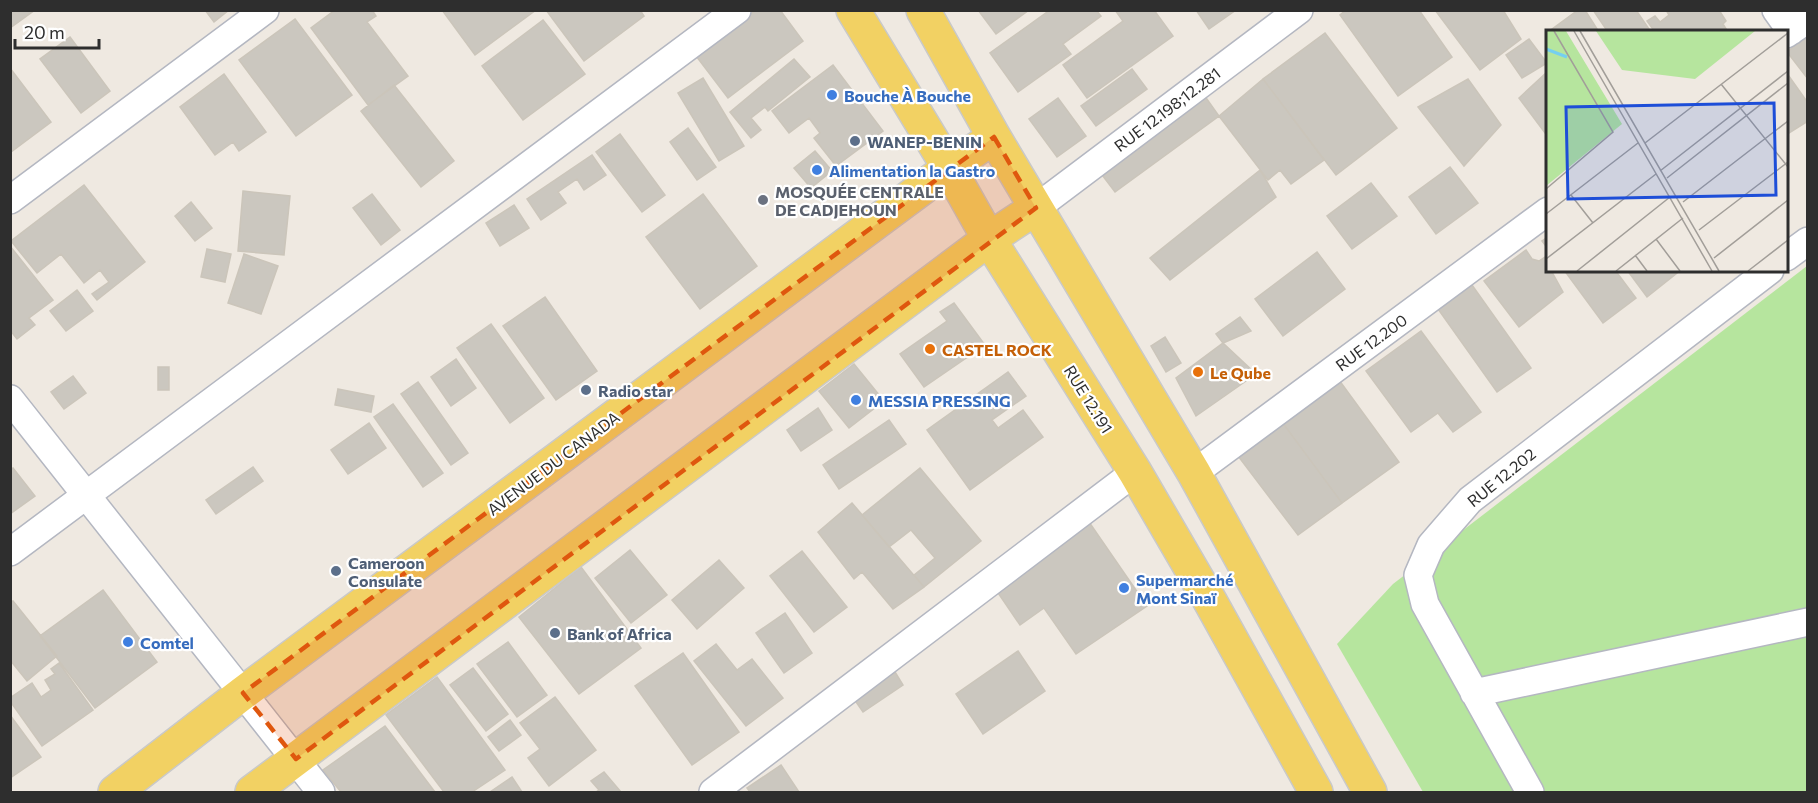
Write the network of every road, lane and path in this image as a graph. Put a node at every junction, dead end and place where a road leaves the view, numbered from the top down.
1 (266, 10) edge
2 (737, 10) edge
3 (853, 10) edge
4 (923, 10) edge
5 (1299, 10) edge
6 (994, 137) junction
7 (949, 168) junction
8 (10, 200) edge
9 (1036, 208) junction
10 (1546, 212) edge
11 (989, 239) junction
12 (1808, 241) edge
13 (1788, 256) edge
14 (1767, 272) edge
15 (10, 399) edge
16 (1135, 472) junction
17 (1194, 473) junction
18 (85, 495) junction
19 (10, 552) edge
20 (1808, 622) edge
21 (243, 693) junction
22 (1474, 693) junction
23 (296, 759) junction
24 (115, 792) edge
25 (252, 792) edge
26 (321, 792) edge
27 (713, 792) edge
28 (1316, 792) edge
29 (1370, 792) edge
30 (1530, 792) edge

1 - 8 street
2 - 18 street
3 - 7 main road, RUE 12.191
4 - 6 main road
5 - 9 street, RUE 12.198;12.281
6 - 7 main road, AVENUE DU CANADA
6 - 9 main road
7 - 11 main road, RUE 12.191
7 - 21 main road, AVENUE DU CANADA
9 - 11 main road
9 - 17 main road
10 - 17 street, RUE 12.200
11 - 16 main road, RUE 12.191
11 - 23 main road
12 - 13 street
14 - 22 street, RUE 12.202
15 - 18 street
16 - 27 street
16 - 28 main road, RUE 12.191
17 - 29 main road
18 - 19 street
18 - 21 street
20 - 22 street
21 - 23 street
21 - 24 main road, AVENUE DU CANADA
22 - 30 street, RUE 12.202
23 - 25 main road
23 - 26 street

